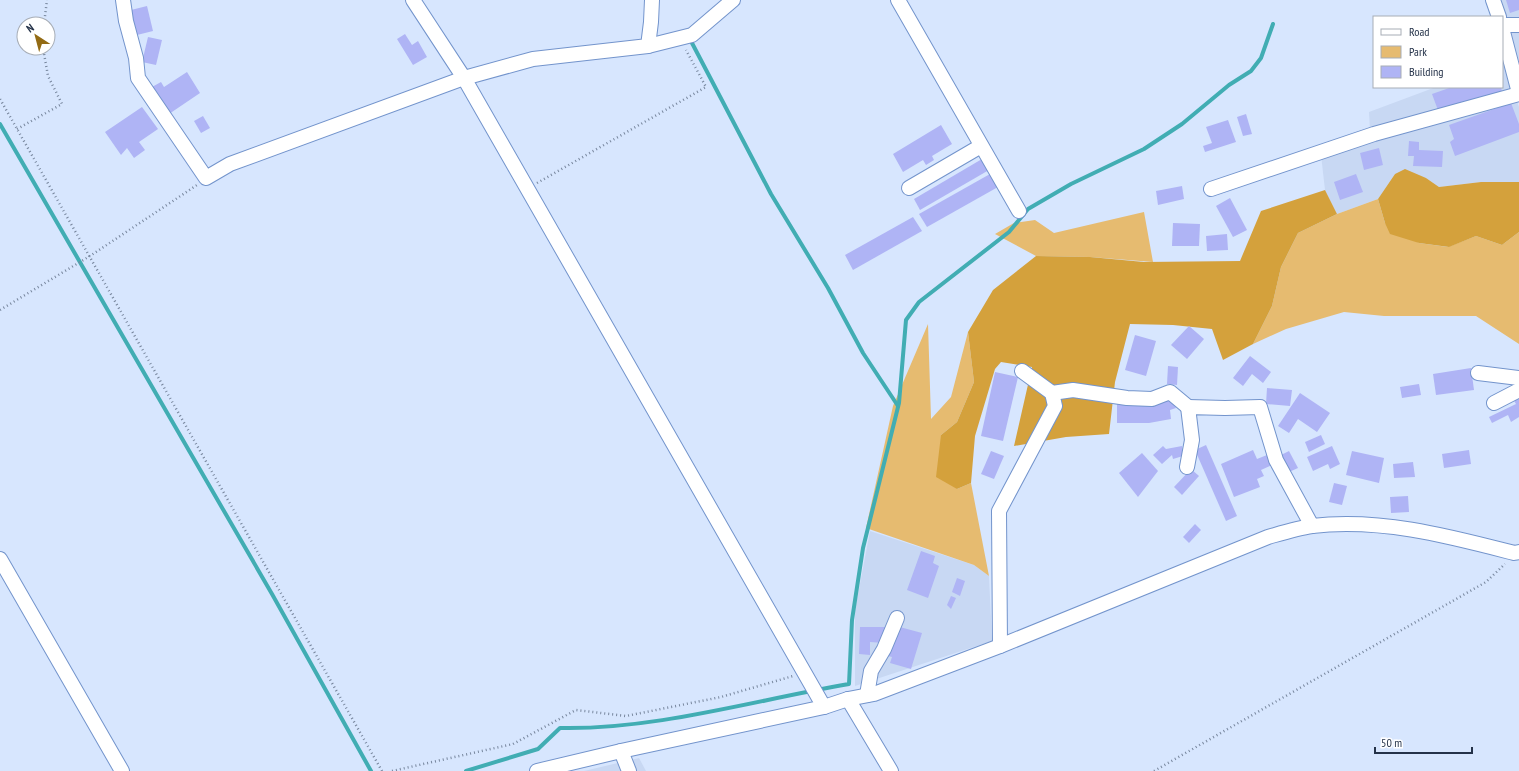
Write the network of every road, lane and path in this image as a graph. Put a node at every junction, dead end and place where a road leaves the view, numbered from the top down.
1 (47, 0) edge
2 (123, 0) edge
3 (413, 0) edge
4 (652, 0) edge
5 (733, 0) edge
6 (898, 0) edge
7 (1493, 0) edge
8 (45, 16) edge
9 (1499, 16) edge
10 (1519, 25) edge
11 (1503, 27) edge
12 (1503, 31) edge
13 (648, 46) junction
14 (686, 50) dead end
15 (44, 56) edge
16 (464, 78) junction
17 (1519, 94) edge
18 (0, 100) edge
19 (17, 130) junction
20 (981, 146) junction
21 (206, 178) junction
22 (528, 188) junction
23 (909, 188) dead end
24 (1211, 189) dead end
25 (1019, 211) dead end
26 (90, 256) junction
27 (0, 310) edge
28 (1022, 371) dead end
29 (1478, 373) dead end
30 (1519, 378) edge
31 (1519, 390) edge
32 (1052, 393) junction
33 (1494, 403) dead end
34 (1188, 407) junction
35 (1187, 467) dead end
36 (1312, 526) junction
37 (1517, 552) edge
38 (0, 559) edge
39 (897, 618) dead end
40 (1000, 646) junction
41 (804, 672) junction
42 (867, 695) junction
43 (848, 699) junction
44 (824, 707) junction
45 (621, 751) junction
46 (122, 771) edge
47 (382, 771) edge
48 (392, 771) edge
49 (537, 771) edge
50 (629, 771) edge
51 (891, 771) edge
52 (1154, 771) edge

1 - 8 path
2 - 21 street
3 - 16 street
4 - 13 street
5 - 13 street
6 - 20 street
7 - 9 street
10 - 11 street
12 - 17 street
13 - 16 street
14 - 22 path
15 - 19 path
16 - 21 street
16 - 22 street
17 - 24 street
18 - 19 path
19 - 26 path
20 - 23 street
20 - 25 street
21 - 26 path
22 - 41 street
26 - 27 path
26 - 47 path
28 - 32 street
29 - 30 street
31 - 33 street
32 - 34 street
32 - 40 street
34 - 35 street
34 - 36 street
36 - 37 street
36 - 40 street
37 - 52 path
38 - 46 street
39 - 42 street
40 - 42 street
41 - 44 street
41 - 48 path
42 - 43 street
43 - 44 street
43 - 51 street
44 - 45 street
45 - 49 street
45 - 50 street

